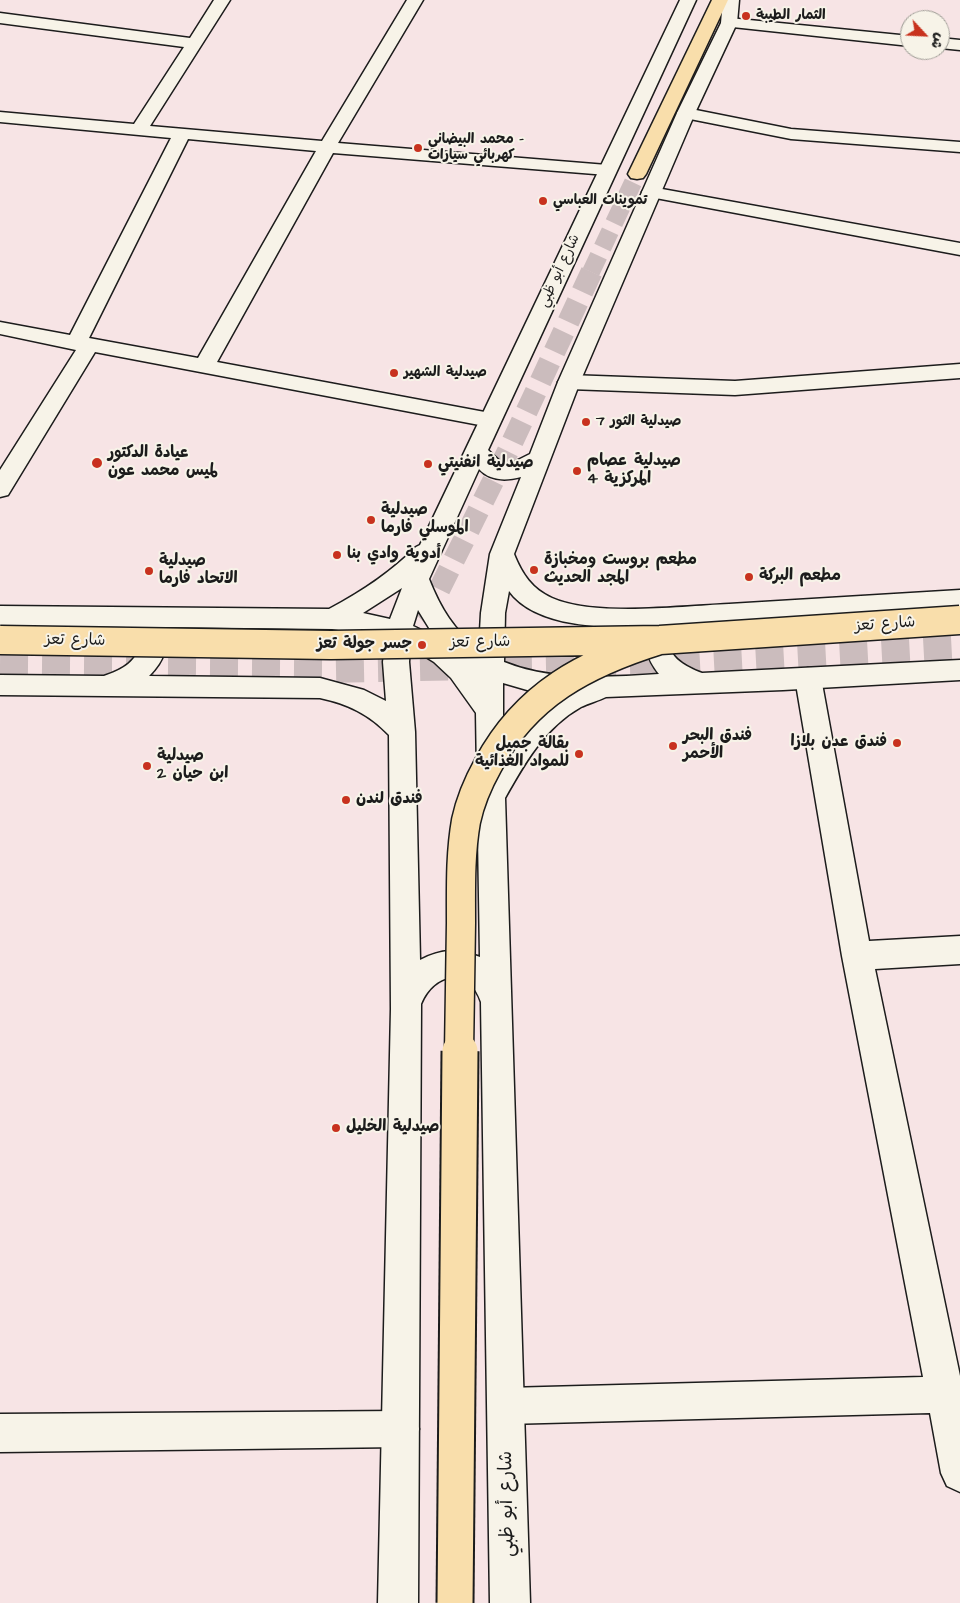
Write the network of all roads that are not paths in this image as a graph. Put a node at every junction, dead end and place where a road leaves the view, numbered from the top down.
1 (222, 0) edge
2 (415, 0) edge
3 (688, 0) edge
4 (720, 0) edge
5 (731, 0) edge
6 (0, 18) edge
7 (730, 23) junction
8 (900, 39) edge
9 (194, 44) junction
10 (686, 113) junction
11 (0, 117) edge
12 (139, 130) junction
13 (182, 134) junction
14 (327, 147) junction
15 (960, 147) edge
16 (607, 170) junction
17 (636, 174) tunnel mouth
18 (651, 192) junction
19 (960, 249) edge
20 (0, 328) edge
21 (82, 344) junction
22 (204, 367) junction
23 (960, 372) edge
24 (570, 382) junction
25 (490, 420) junction
26 (477, 450) junction
27 (538, 459) junction
28 (0, 489) edge
29 (433, 543) junction
30 (502, 554) junction
31 (417, 580) junction
32 (960, 599) edge
33 (0, 616) edge
34 (118, 616) junction
35 (694, 616) junction
36 (332, 619) junction
37 (960, 620) edge
38 (399, 630) junction
39 (0, 640) edge
40 (660, 640) junction
41 (490, 668) junction
42 (960, 670) edge
43 (808, 678) junction
44 (706, 684) junction
45 (0, 685) edge
46 (101, 685) junction
47 (608, 686) junction
48 (489, 712) junction
49 (402, 732) junction
50 (491, 797) junction
51 (960, 950) edge
52 (857, 956) junction
53 (496, 1001) junction
54 (406, 1009) junction
55 (952, 1394) edge
56 (506, 1406) junction
57 (401, 1429) junction
58 (0, 1433) edge
59 (960, 1473) edge
60 (398, 1603) edge
61 (455, 1603) edge
62 (510, 1603) edge

1 - 9 main road
2 - 14 main road
3 - 16 main road, شارع أبو ظبي
4 - 17 main road
5 - 7 main road
6 - 9 main road
7 - 8 main road
7 - 10 main road
9 - 12 main road
10 - 15 main road
10 - 18 main road
11 - 12 main road
12 - 13 main road
13 - 14 main road
13 - 21 main road
14 - 16 main road
14 - 22 main road
16 - 25 main road, شارع أبو ظبي
18 - 19 main road
18 - 24 main road
20 - 21 main road
21 - 22 main road
21 - 28 main road
22 - 25 main road
23 - 24 main road
24 - 27 main road
25 - 26 main road, شارع أبو ظبي
26 - 27 main road
26 - 29 main road, شارع أبو ظبي
27 - 30 main road, شارع أبو ظبي
29 - 31 main road
29 - 36 main road
30 - 35 main road
30 - 41 main road, شارع أبو ظبي
31 - 38 main road
31 - 41 main road
32 - 35 main road
33 - 34 main road
34 - 36 main road
34 - 46 main road
35 - 44 main road
36 - 38 main road
37 - 40 main road, شارع تعز, bridge
38 - 48 main road
38 - 49 main road
39 - 40 main road, شارع تعز, bridge
40 - 61 main road, bridge
41 - 47 main road
41 - 48 main road, شارع أبو ظبي
42 - 43 main road
43 - 44 main road
43 - 52 main road
44 - 47 main road
45 - 46 main road
46 - 49 main road
47 - 50 main road
48 - 50 main road, شارع أبو ظبي
49 - 54 main road
50 - 53 main road, شارع أبو ظبي
51 - 52 main road
52 - 55 main road
53 - 54 main road
53 - 56 main road, شارع أبو ظبي
54 - 57 main road
55 - 56 main road
55 - 59 main road
56 - 62 main road, شارع أبو ظبي
57 - 58 main road
57 - 60 main road

